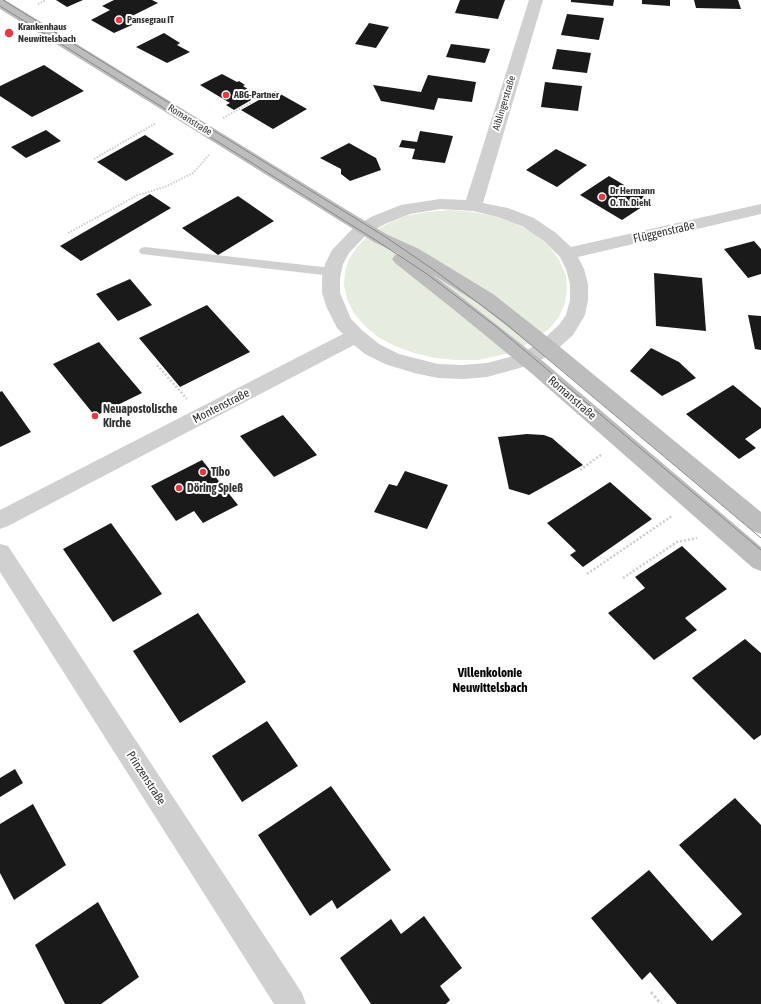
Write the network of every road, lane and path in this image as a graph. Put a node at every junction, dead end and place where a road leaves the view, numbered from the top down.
1 (536, 0) edge
2 (0, 3) edge
3 (252, 102) dead end
4 (176, 112) junction
5 (204, 129) junction
6 (227, 143) junction
7 (94, 159) dead end
8 (473, 206) junction
9 (761, 209) edge
10 (68, 233) dead end
11 (372, 233) junction
12 (145, 251) dead end
13 (567, 254) junction
14 (332, 272) junction
15 (356, 336) junction
16 (547, 347) junction
17 (527, 359) junction
18 (157, 365) dead end
19 (202, 416) junction
20 (693, 502) junction
21 (0, 520) edge
22 (718, 523) junction
23 (761, 525) edge
24 (0, 553) edge
25 (761, 561) edge
26 (587, 574) dead end
27 (623, 578) dead end
28 (651, 992) dead end
29 (291, 1004) edge
30 (661, 1004) edge

1 - 8 street, Aiblingerstraße
2 - 4 main road, Romanstraße
3 - 5 path
4 - 5 main road, Romanstraße
4 - 7 path
5 - 6 main road, Romanstraße
6 - 10 path
6 - 11 main road, Romanstraße
8 - 11 street
8 - 13 street
9 - 13 street, Flüggenstraße
11 - 14 street
11 - 16 main road, Romanstraße
11 - 17 main road, Romanstraße
12 - 14 lane
13 - 16 street
14 - 15 street
15 - 17 street
15 - 19 street, Montenstraße
16 - 17 street
16 - 23 main road, Romanstraße
17 - 20 main road, Romanstraße
18 - 19 path
19 - 21 street, Montenstraße
20 - 22 main road, Romanstraße
20 - 26 path
22 - 25 main road, Romanstraße
22 - 27 path
24 - 29 street, Prinzenstraße
28 - 30 path

